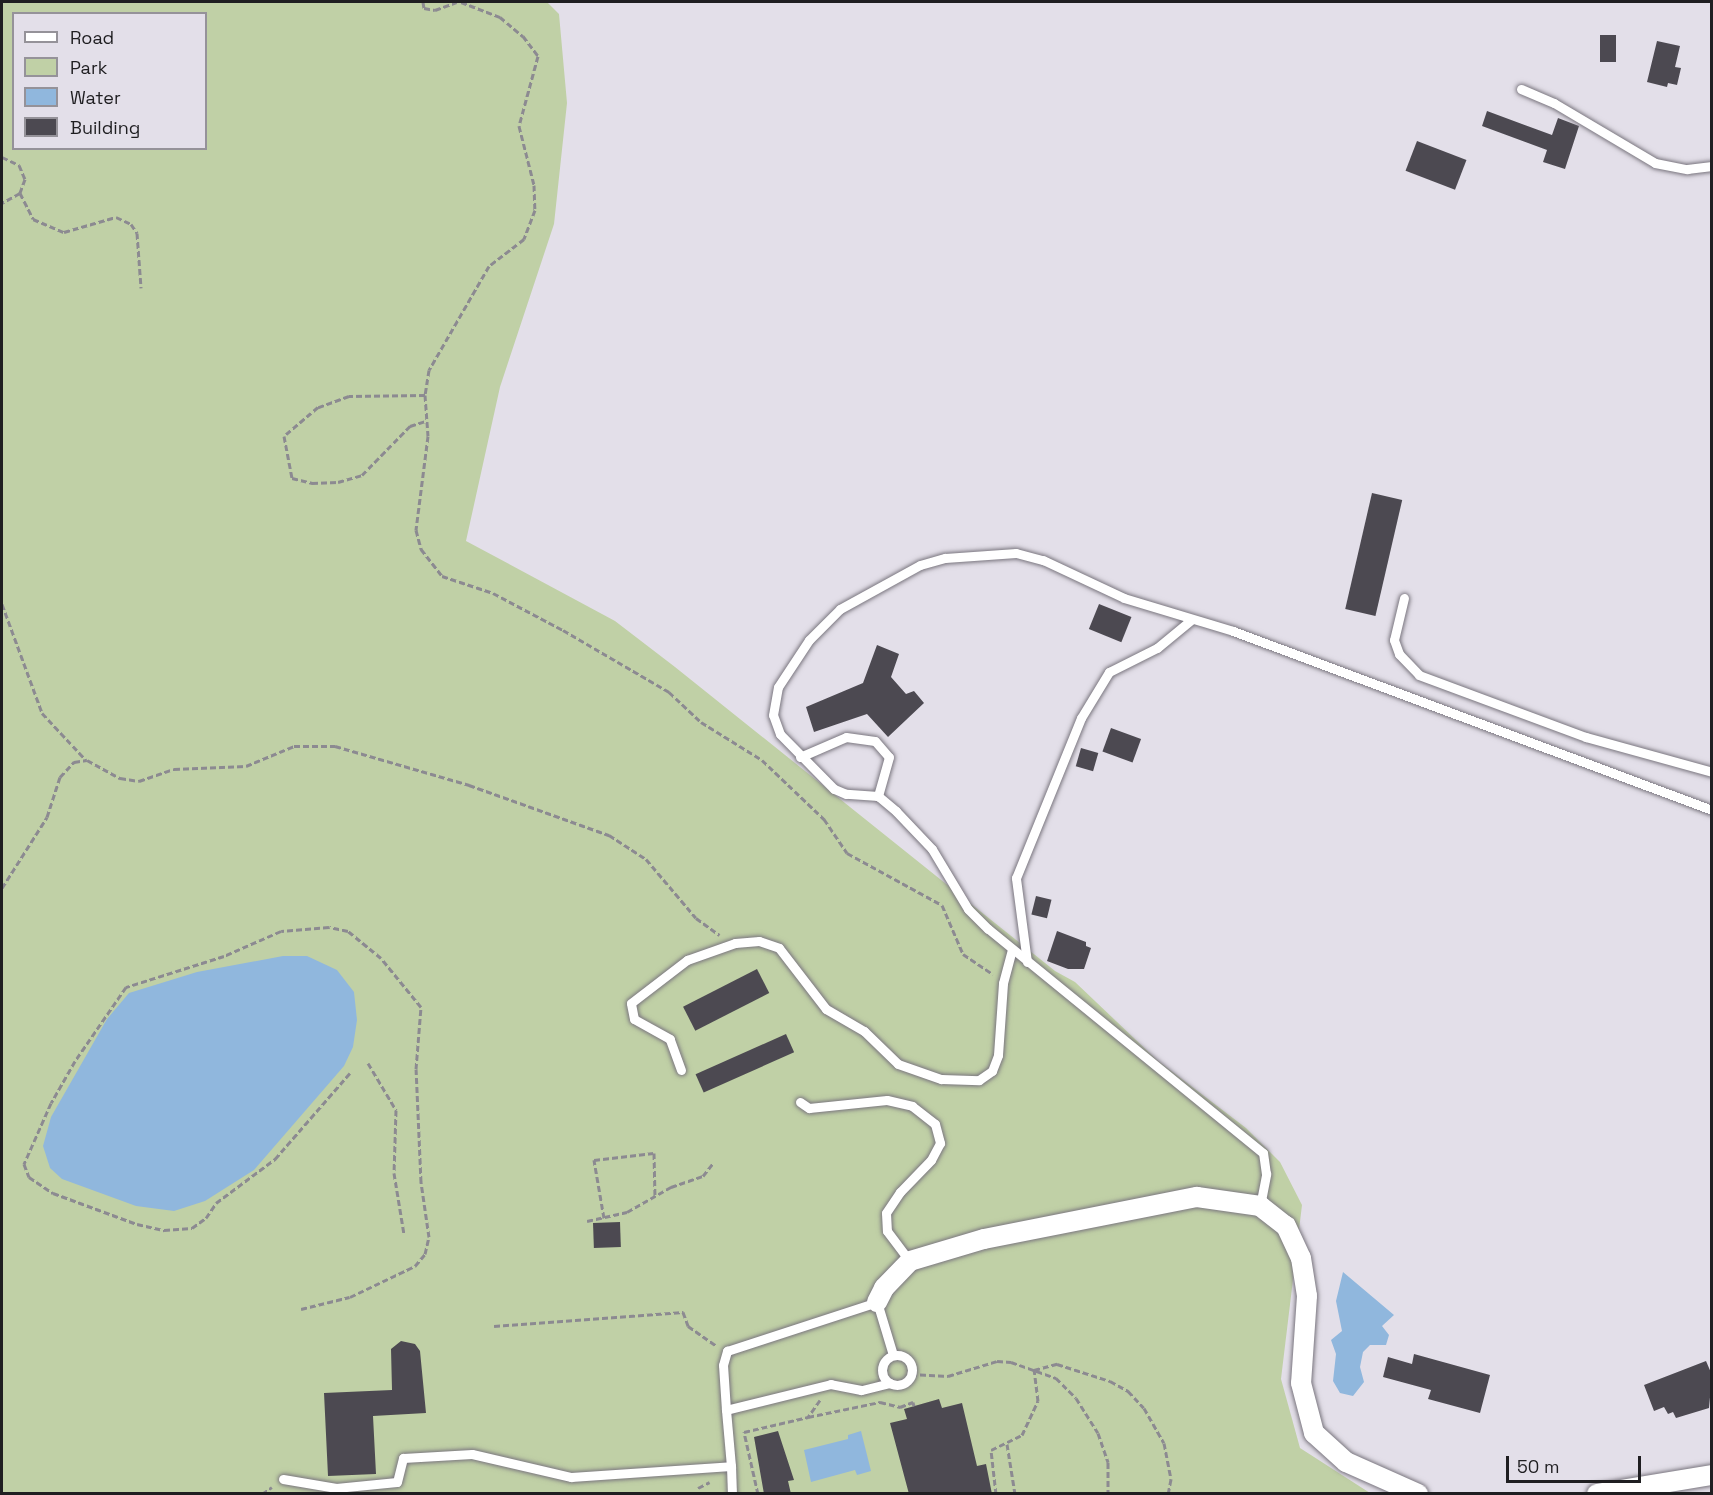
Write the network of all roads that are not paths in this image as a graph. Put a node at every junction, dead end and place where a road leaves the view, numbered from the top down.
1 (1521, 89) dead end
2 (1712, 166) edge
3 (1404, 598) dead end
4 (1191, 620) junction
5 (800, 757) junction
6 (1712, 772) edge
7 (878, 796) junction
8 (1712, 810) edge
9 (1012, 949) junction
10 (1027, 962) junction
11 (681, 1070) dead end
12 (800, 1102) dead end
13 (1260, 1206) junction
14 (910, 1261) junction
15 (877, 1302) junction
16 (893, 1355) junction
17 (890, 1383) junction
18 (726, 1410) junction
19 (731, 1466) junction
20 (1712, 1475) edge
21 (283, 1479) dead end
22 (732, 1494) edge
23 (1418, 1494) edge
24 (1598, 1494) edge

1 - 2 lane
3 - 6 lane
4 - 5 lane
4 - 8 lane
4 - 10 lane
5 - 7 lane
5 - 7 lane
7 - 9 lane
9 - 10 lane
9 - 11 lane
10 - 13 lane
12 - 14 lane
13 - 14 street
13 - 23 street
14 - 15 street
15 - 16 lane
15 - 18 lane
16 - 17 lane
16 - 17 lane
17 - 18 lane
18 - 19 lane
19 - 21 lane
19 - 22 lane
20 - 24 street

